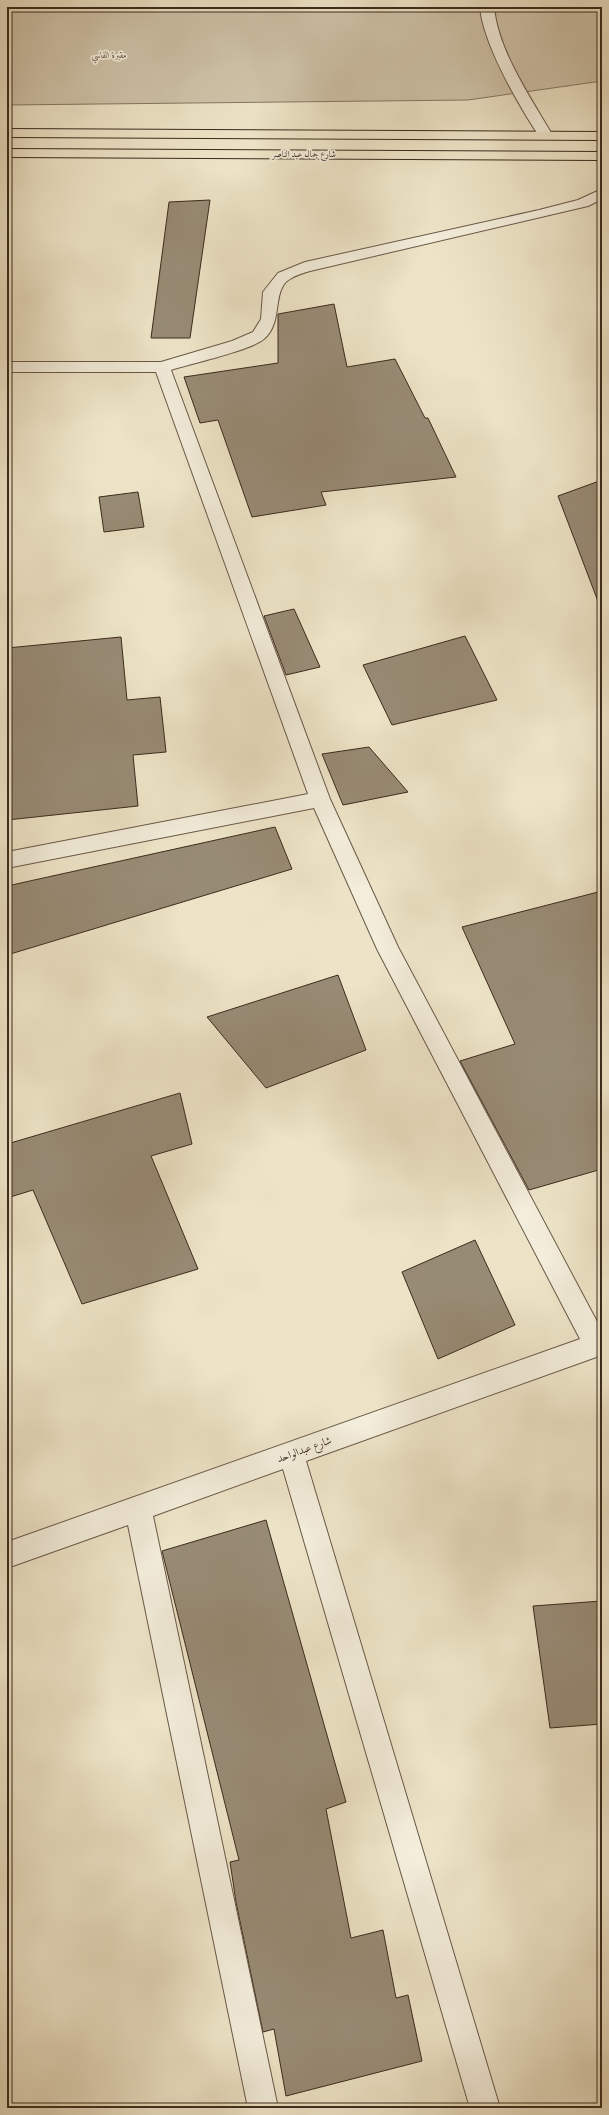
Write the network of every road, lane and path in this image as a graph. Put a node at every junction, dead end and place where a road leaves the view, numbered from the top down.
1 (487, 7) edge
2 (7, 133) edge
3 (546, 136) junction
4 (602, 136) edge
5 (7, 153) edge
6 (602, 156) edge
7 (602, 193) edge
8 (7, 367) edge
9 (162, 367) junction
10 (320, 799) junction
11 (7, 860) edge
12 (599, 1344) edge
13 (290, 1454) junction
14 (138, 1508) junction
15 (7, 1555) edge
16 (263, 2108) edge
17 (485, 2108) edge

1 - 3 street
2 - 3 main road, شارع جمال عبد الناصر
3 - 4 main road, شارع جمال عبد الناصر
5 - 6 main road, شارع جمال عبد الناصر
7 - 9 street
8 - 9 street
9 - 10 street
10 - 11 street
10 - 12 street
12 - 13 street, شارع عبدالواحد
13 - 14 street, شارع عبدالواحد
13 - 17 street
14 - 15 street, شارع عبدالواحد
14 - 16 street

